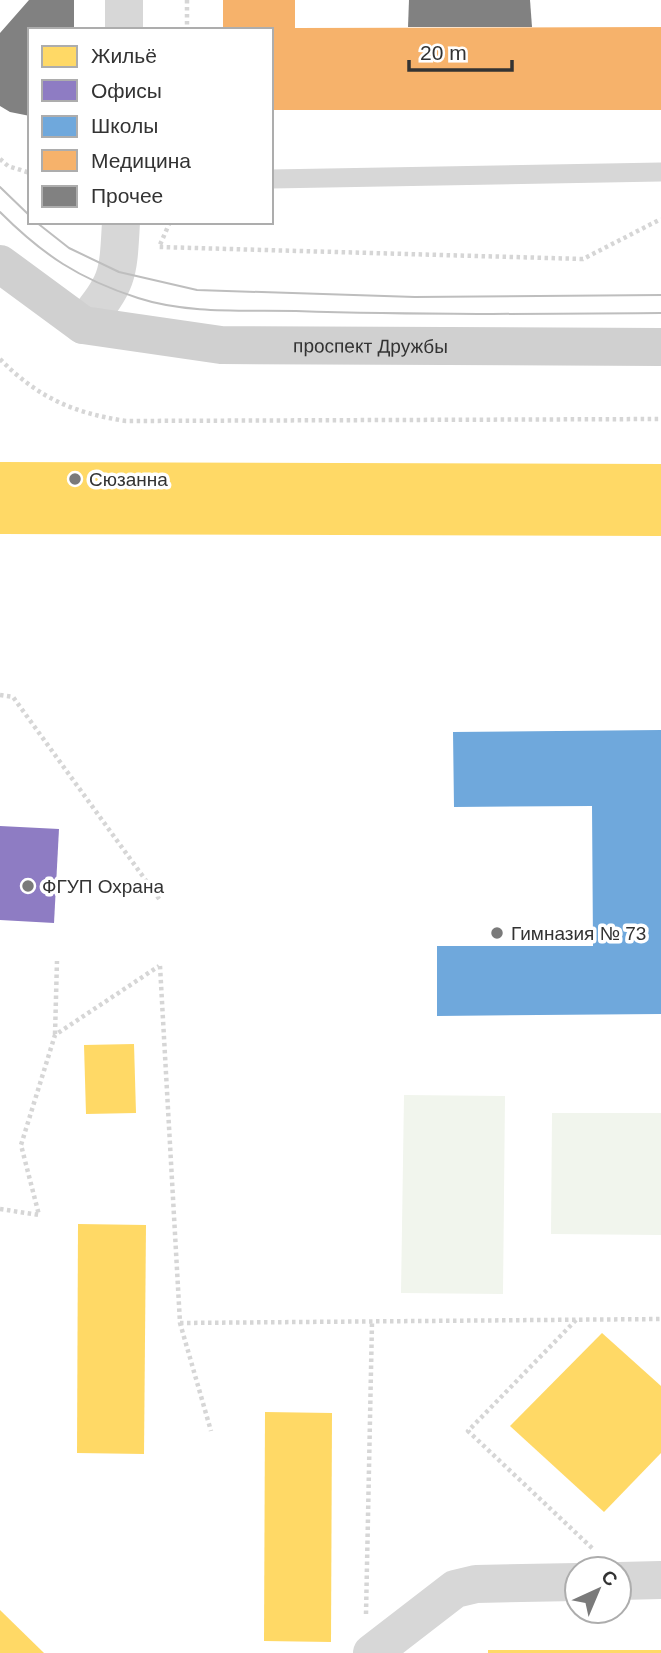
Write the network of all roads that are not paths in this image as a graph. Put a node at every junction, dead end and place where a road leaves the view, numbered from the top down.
1 (124, 0) edge
2 (124, 28) edge
3 (661, 172) edge
4 (273, 179) edge
5 (121, 224) edge
6 (0, 264) edge
7 (83, 325) junction
8 (661, 347) edge
9 (563, 1570) edge
10 (661, 1580) edge
11 (633, 1581) edge
12 (369, 1639) edge

1 - 2 street
3 - 4 lane
5 - 7 street
6 - 7 main road
7 - 8 main road, проспект Дружбы
9 - 12 street
10 - 11 street

